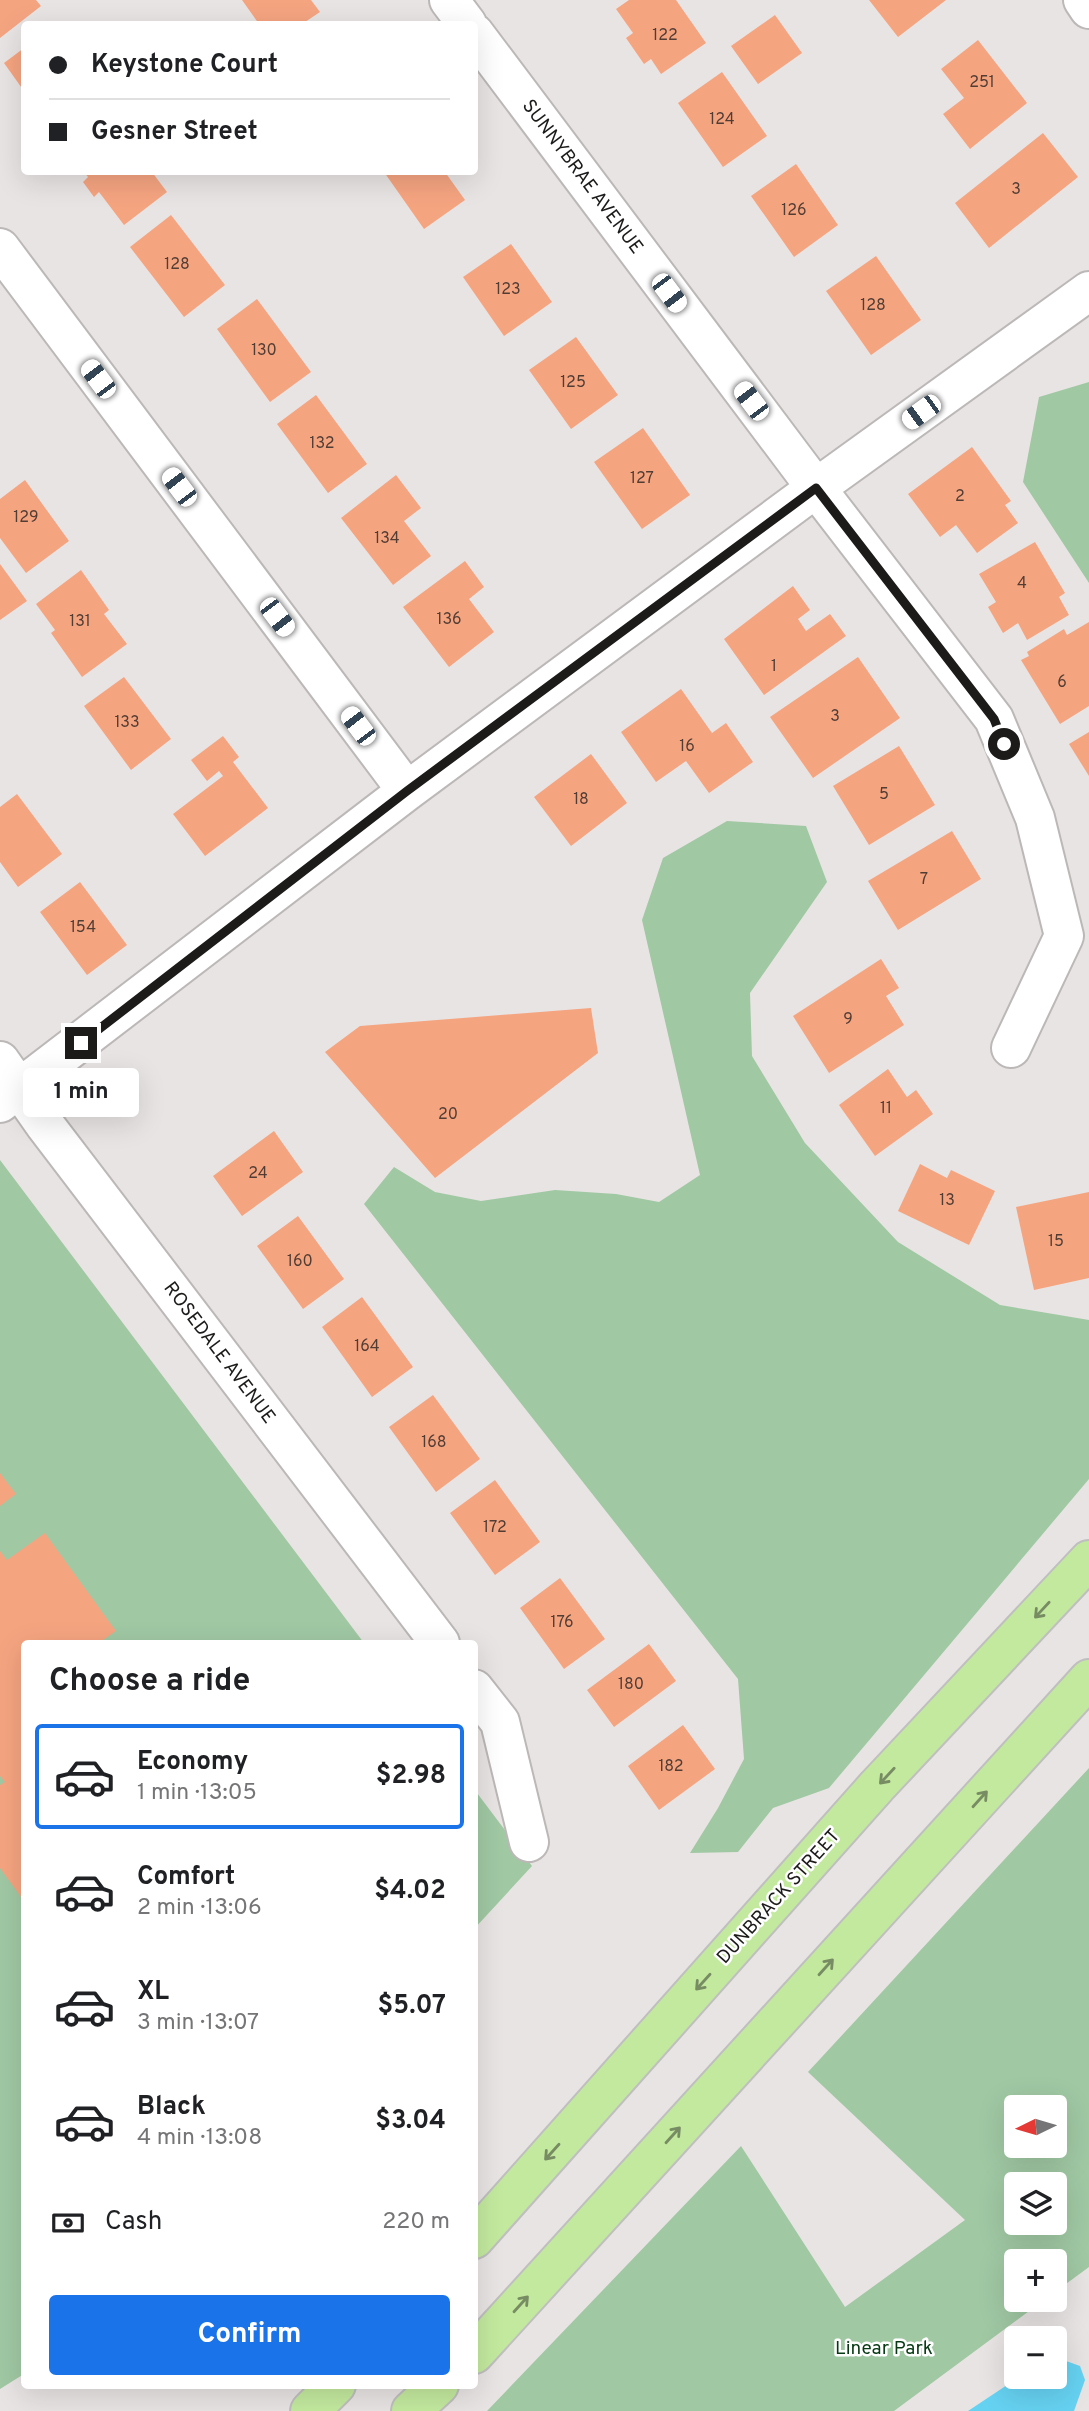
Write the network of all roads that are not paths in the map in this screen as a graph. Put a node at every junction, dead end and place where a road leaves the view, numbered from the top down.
1 (449, 0) edge
2 (1083, 0) edge
3 (1089, 9) edge
4 (465, 21) edge
5 (478, 38) edge
6 (0, 248) edge
7 (1089, 291) edge
8 (816, 488) junction
9 (407, 791) junction
10 (1012, 1048) dead end
11 (7, 1084) edge
12 (1089, 1560) edge
13 (438, 1640) edge
14 (1089, 1679) edge
15 (478, 1694) edge
16 (529, 1842) dead end
17 (478, 2235) edge
18 (478, 2350) edge
19 (332, 2389) edge
20 (435, 2389) edge
21 (310, 2411) edge
22 (411, 2411) edge

1 - 4 street
2 - 3 street
5 - 8 street, SUNNYBRAE AVENUE
6 - 9 street
7 - 8 street
8 - 9 street
8 - 10 street, SUNNYBRAE AVENUE
9 - 11 street
11 - 13 street, ROSEDALE AVENUE
12 -> 17 main road, DUNBRACK STREET
18 -> 14 main road
15 - 16 street
19 - 21 main road
20 - 22 main road

